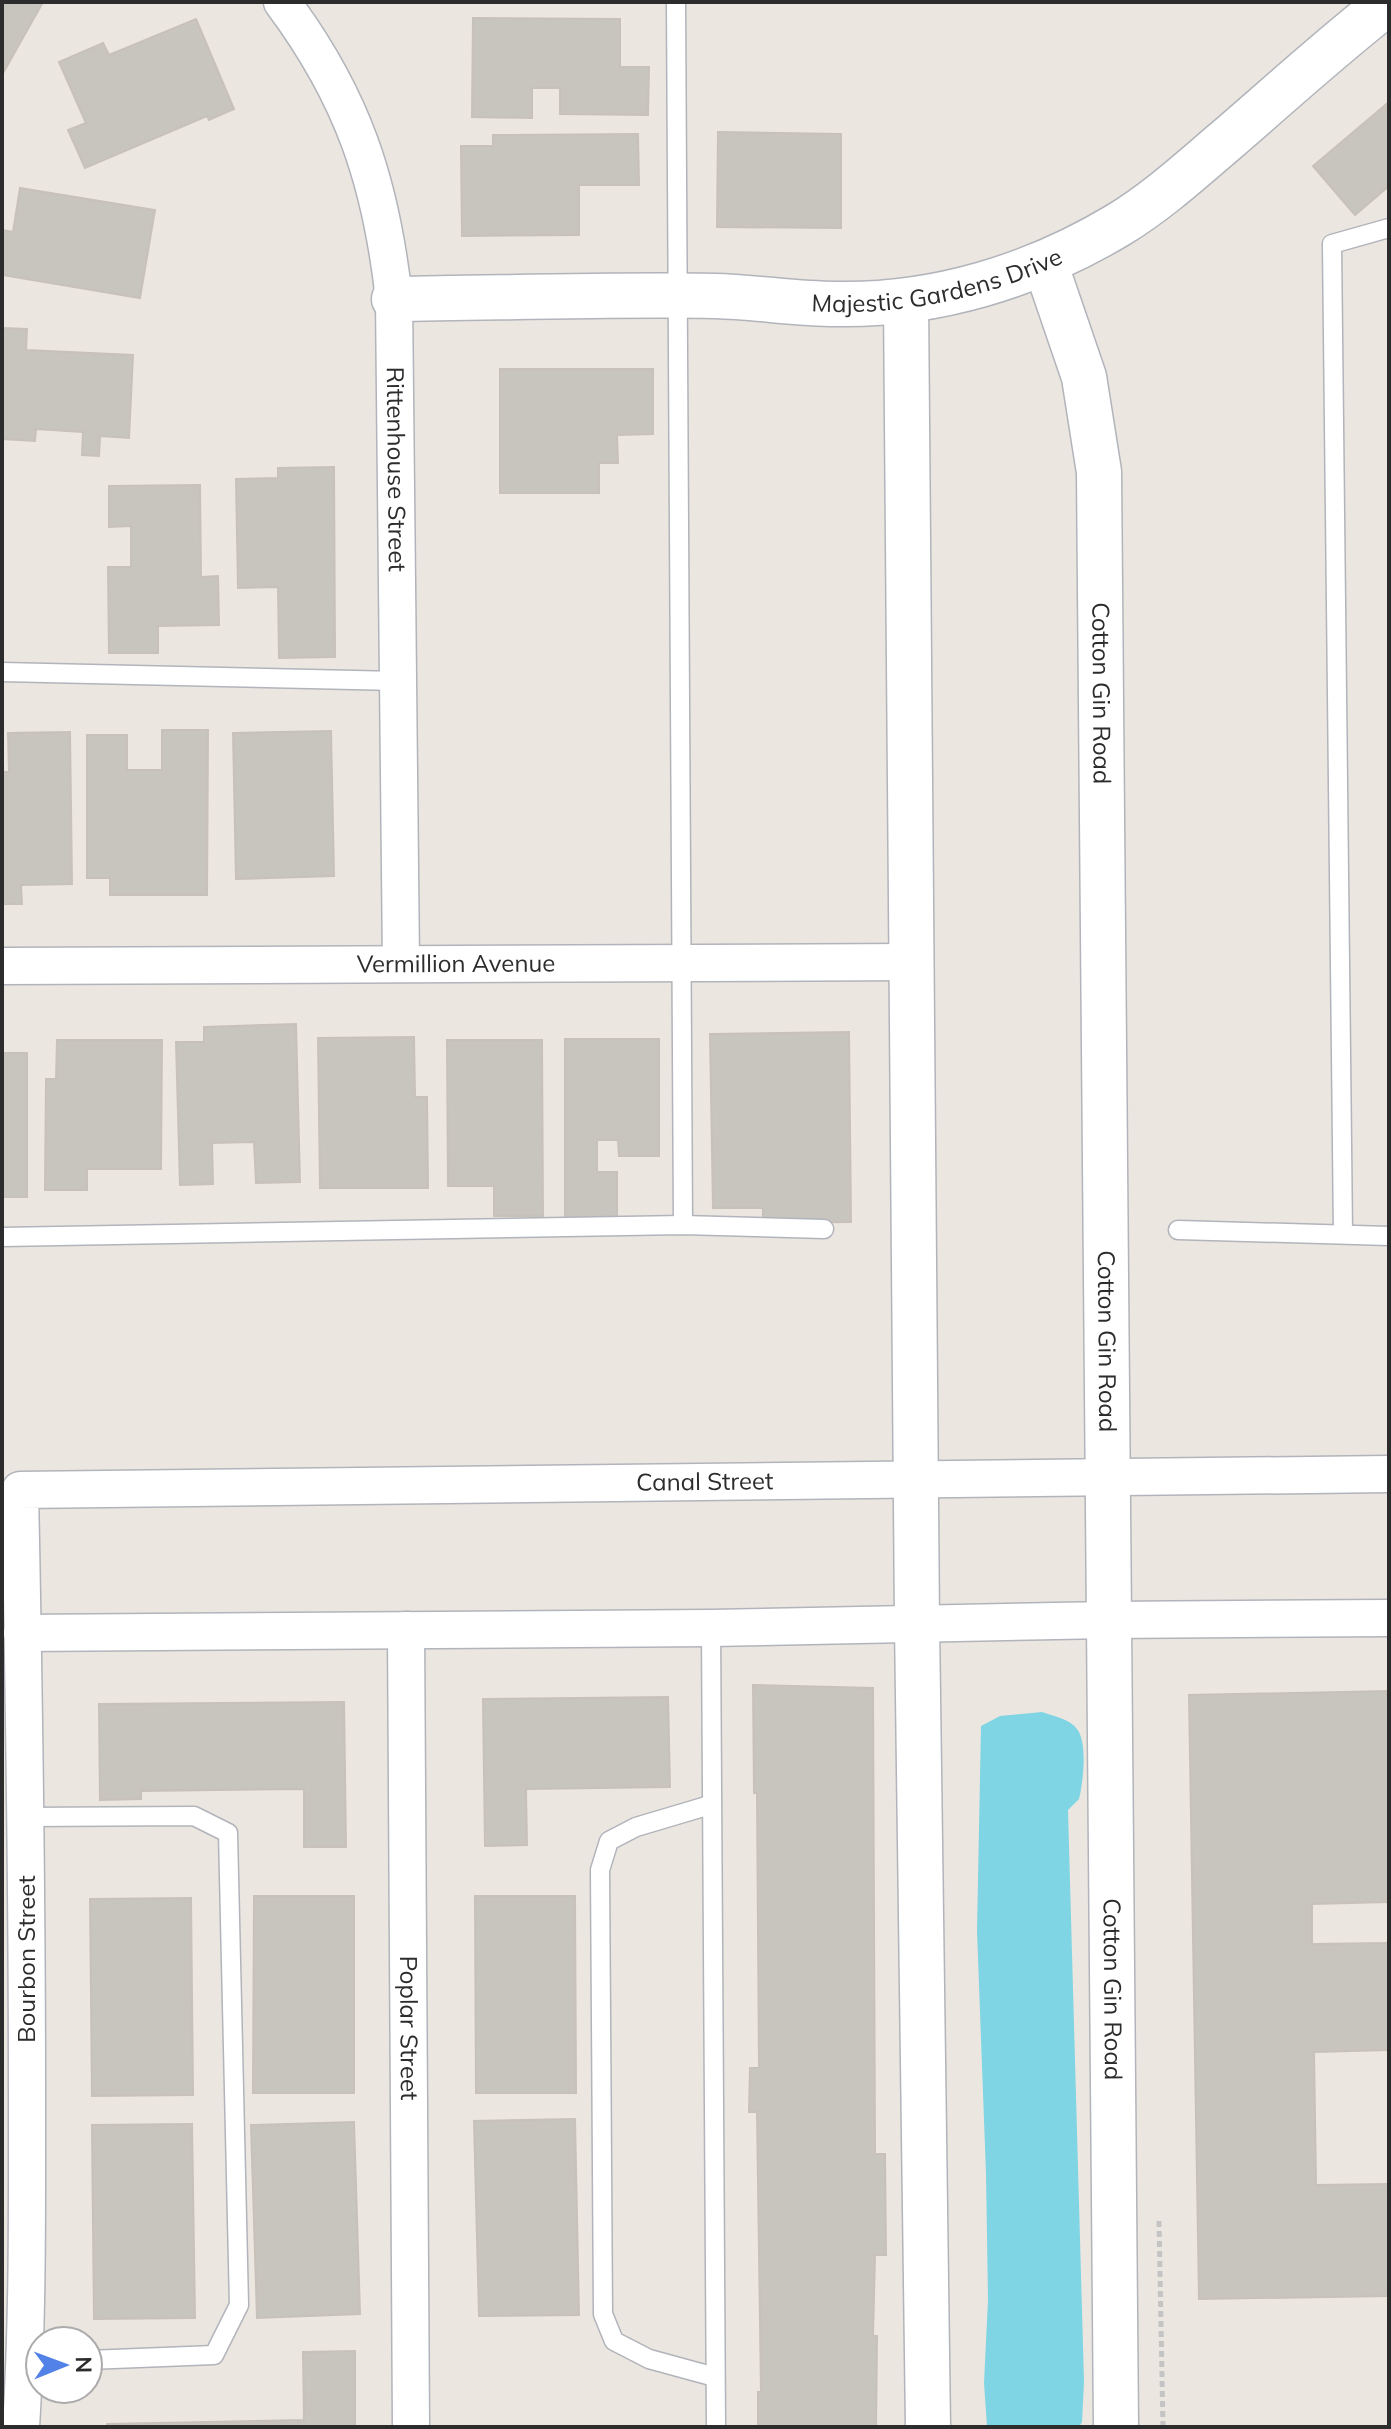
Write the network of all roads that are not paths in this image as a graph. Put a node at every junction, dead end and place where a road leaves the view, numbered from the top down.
1 (282, 2) edge
2 (676, 2) edge
3 (1389, 2) edge
4 (1389, 228) edge
5 (1045, 263) junction
6 (677, 297) junction
7 (394, 299) junction
8 (906, 301) junction
9 (2, 672) edge
10 (398, 681) junction
11 (683, 962) junction
12 (912, 962) junction
13 (401, 963) junction
14 (2, 966) edge
15 (683, 1225) junction
16 (824, 1229) dead end
17 (1178, 1230) dead end
18 (1343, 1234) junction
19 (1389, 1236) edge
20 (2, 1237) edge
21 (1389, 1474) edge
22 (1107, 1478) junction
23 (917, 1480) junction
24 (20, 1490) joint
25 (12, 1556) edge
26 (1389, 1618) edge
27 (1108, 1620) junction
28 (917, 1623) junction
29 (711, 1628) junction
30 (406, 1630) junction
31 (22, 1633) junction
32 (13, 1724) edge
33 (710, 1805) junction
34 (27, 1817) junction
35 (104, 2359) edge
36 (22, 2362) edge
37 (715, 2377) junction
38 (21, 2427) edge
39 (411, 2427) edge
40 (716, 2427) edge
41 (928, 2427) edge
42 (1116, 2427) edge

1 - 7 street, Rittenhouse Street
2 - 6 lane
3 - 5 street, Majestic Gardens Drive
4 - 18 lane
5 - 8 street, Majestic Gardens Drive
5 - 22 street, Cotton Gin Road
6 - 7 street, Majestic Gardens Drive
6 - 8 street, Majestic Gardens Drive
6 - 11 lane
7 - 10 street, Rittenhouse Street
8 - 12 street
9 - 10 lane
10 - 13 street, Rittenhouse Street
11 - 12 street, Vermillion Avenue
11 - 13 street, Vermillion Avenue
11 - 15 lane
12 - 23 street
13 - 14 street, Vermillion Avenue
15 - 16 lane
15 - 20 lane
17 - 18 lane
18 - 19 lane
21 - 22 street, Canal Street
22 - 23 street, Canal Street
22 - 27 street, Cotton Gin Road
23 - 24 street, Canal Street
23 - 28 street
24 - 25 street, Bourbon Street
25 - 31 street, Bourbon Street
26 - 27 street
27 - 28 street
27 - 42 street, Cotton Gin Road
28 - 29 street
28 - 41 street
29 - 30 street
29 - 33 lane
30 - 31 street
30 - 39 street, Poplar Street
31 - 32 street, Bourbon Street
32 - 34 street, Bourbon Street
33 - 37 lane
33 - 37 lane
34 - 35 lane
34 - 36 street, Bourbon Street
36 - 38 street, Bourbon Street
37 - 40 lane

